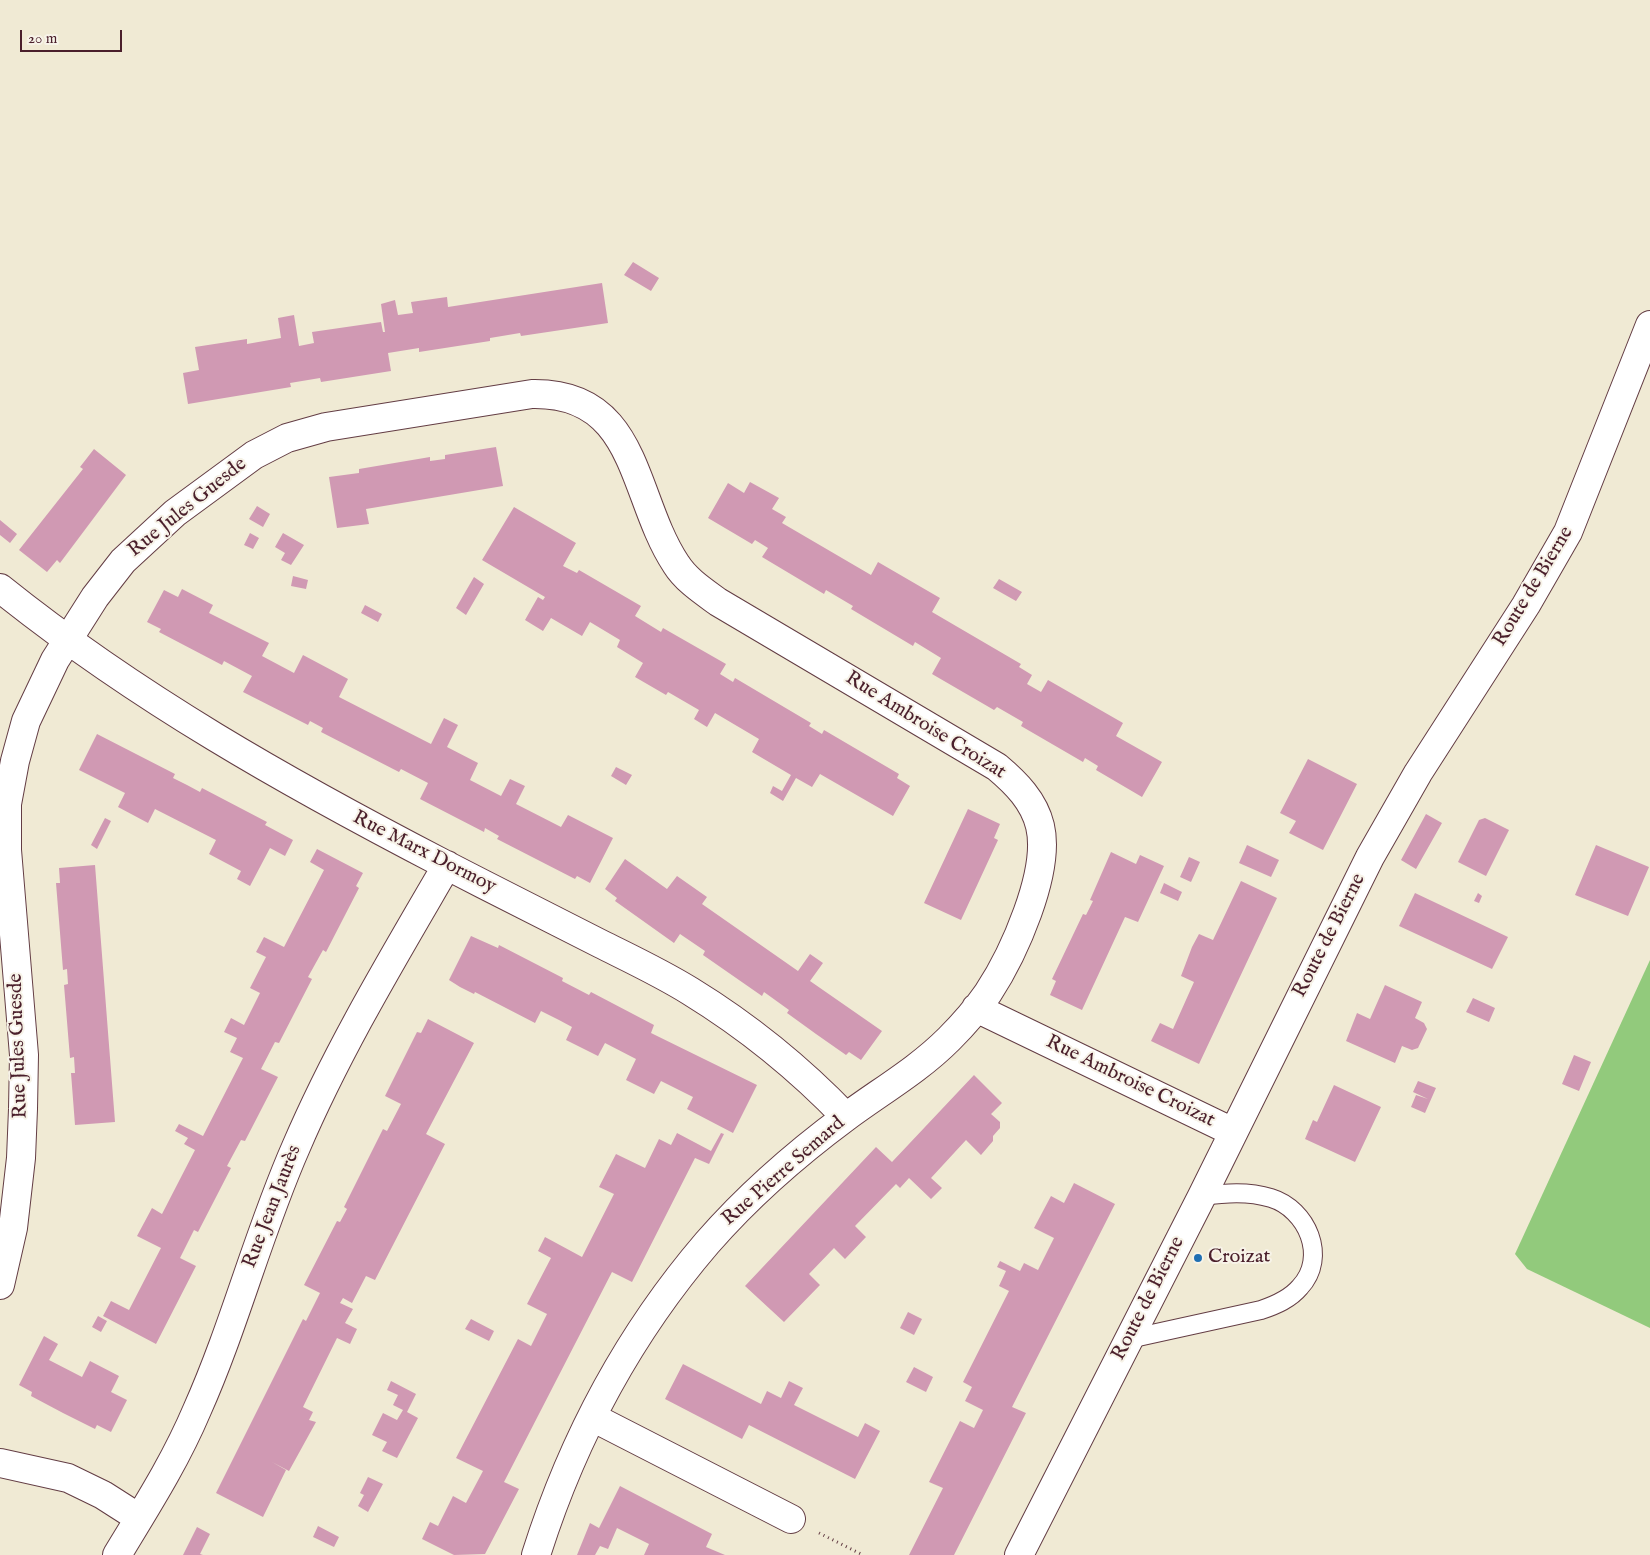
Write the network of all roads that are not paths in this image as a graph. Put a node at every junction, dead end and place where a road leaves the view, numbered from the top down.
1 (1650, 325) edge
2 (582, 403) joint
3 (0, 588) edge
4 (68, 639) junction
5 (447, 865) junction
6 (976, 1008) junction
7 (846, 1117) junction
8 (1233, 1132) junction
9 (1202, 1196) junction
10 (0, 1285) edge
11 (1129, 1339) junction
12 (592, 1417) junction
13 (0, 1463) edge
14 (139, 1518) junction
15 (791, 1519) road end
16 (116, 1555) edge
17 (536, 1555) edge
18 (1019, 1555) edge

1 - 8 street, Route de Bierne
2 - 4 street, Rue Jules Guesde
2 - 6 street, Rue Ambroise Croizat
3 - 4 street, Rue Marx Dormoy
4 - 5 street, Rue Marx Dormoy
4 - 10 street, Rue Jules Guesde
5 - 7 street, Rue Marx Dormoy
5 - 14 street, Rue Jean Jaurès
6 - 7 street, Rue Pierre Semard
6 - 8 street, Rue Ambroise Croizat
7 - 12 street, Rue Pierre Semard
8 - 9 street, Route de Bierne
9 - 11 street, Route de Bierne
9 - 11 lane
11 - 18 street, Route de Bierne
12 - 15 street
12 - 17 street, Rue Pierre Semard
13 - 14 street
14 - 16 street, Rue Jean Jaurès

